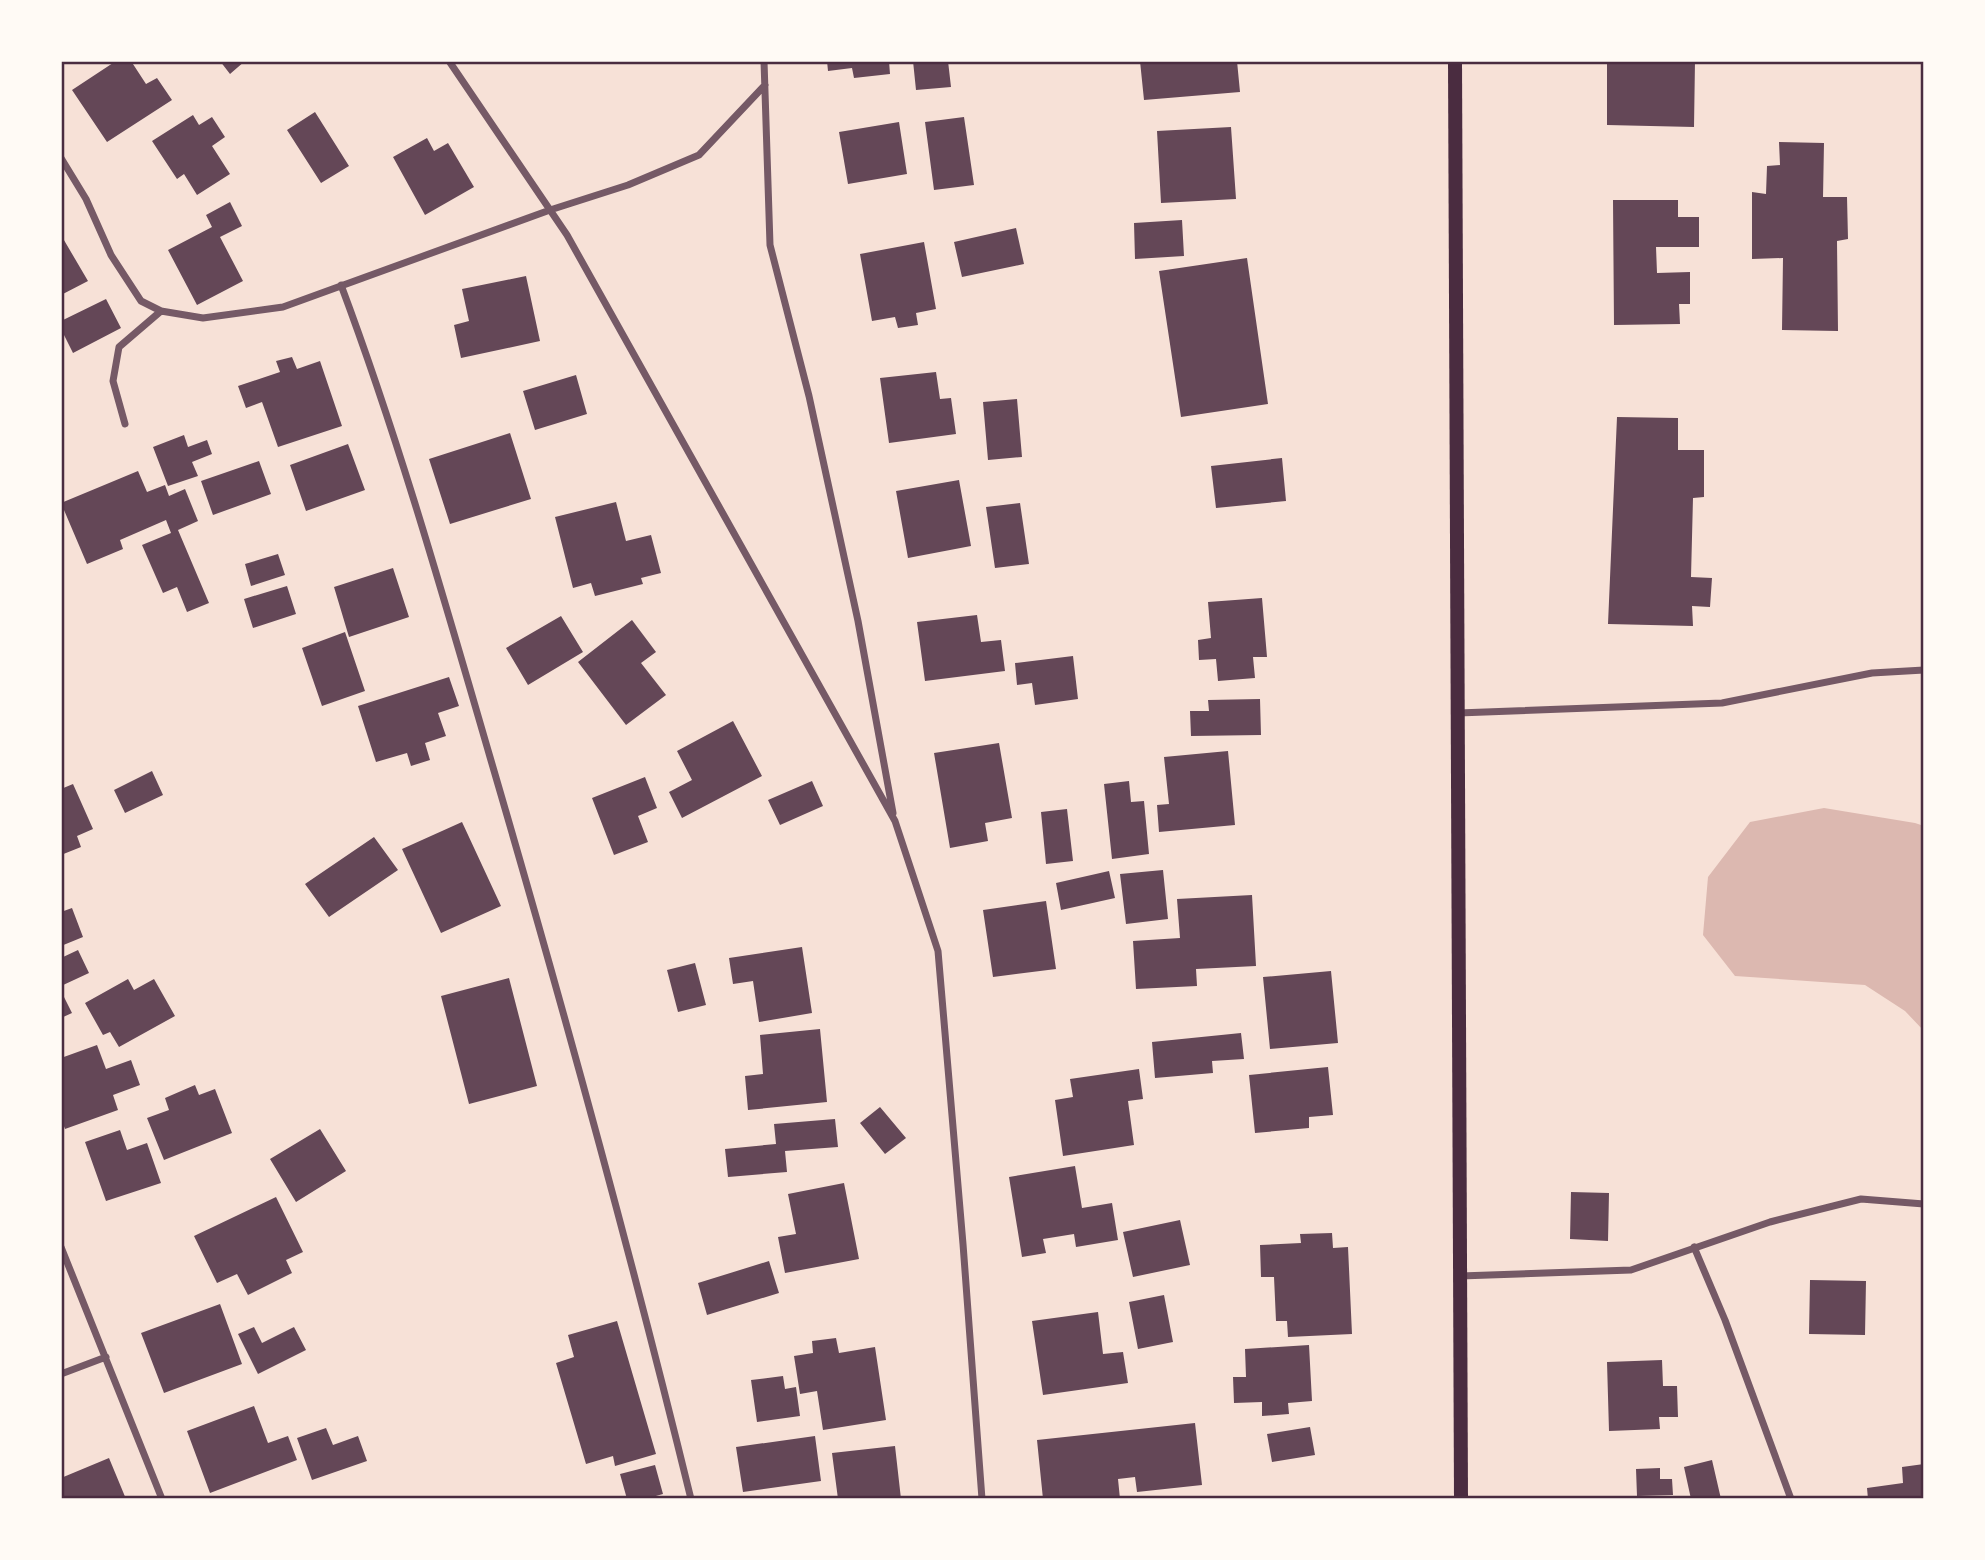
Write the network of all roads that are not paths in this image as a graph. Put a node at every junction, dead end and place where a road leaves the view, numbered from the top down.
1 (449, 61) edge
2 (764, 61) edge
3 (1455, 61) edge
4 (765, 85) junction
5 (61, 158) edge
6 (550, 210) junction
7 (341, 285) junction
8 (161, 311) junction
9 (125, 424) dead end
10 (1924, 670) edge
11 (1458, 713) junction
12 (895, 821) junction
13 (1924, 1204) edge
14 (61, 1247) edge
15 (1694, 1247) junction
16 (1460, 1276) junction
17 (106, 1357) junction
18 (61, 1374) edge
19 (162, 1499) edge
20 (691, 1499) edge
21 (982, 1499) edge
22 (1461, 1499) edge
23 (1791, 1499) edge

1 - 6 street
2 - 4 street
3 - 11 main road
4 - 6 street
4 - 12 street
5 - 8 street
6 - 7 street
6 - 12 street
7 - 8 street
7 - 20 street
8 - 9 street
10 - 11 street
11 - 16 main road
12 - 21 street
13 - 15 street
14 - 17 street
15 - 16 street
15 - 23 street
16 - 22 main road
17 - 18 street
17 - 19 street

